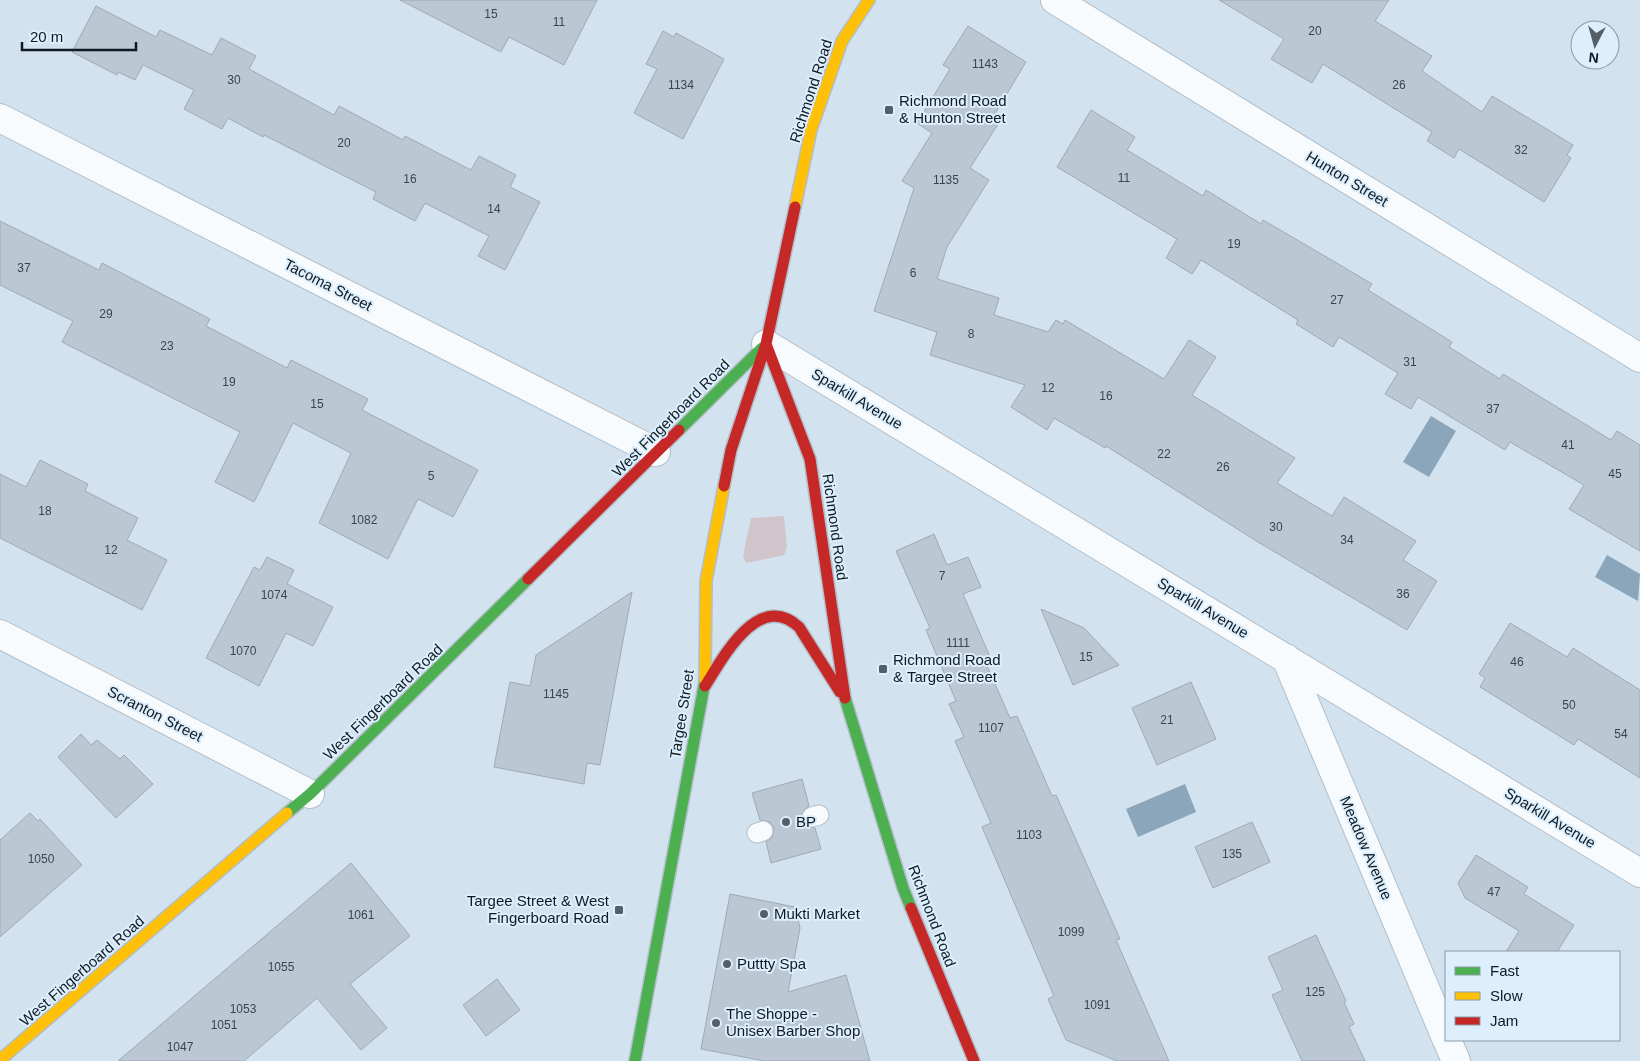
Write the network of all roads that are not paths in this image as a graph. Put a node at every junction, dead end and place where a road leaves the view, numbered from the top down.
1 (868, 0) edge
2 (1054, 0) edge
3 (0, 118) edge
4 (766, 344) junction
5 (1640, 358) edge
6 (656, 452) junction
7 (0, 634) edge
8 (1286, 658) junction
9 (705, 686) junction
10 (846, 702) junction
11 (310, 794) junction
12 (1640, 873) edge
13 (1445, 1034) edge
14 (1448, 1041) edge
15 (0, 1060) edge
16 (635, 1061) edge
17 (974, 1061) edge
18 (1456, 1061) edge

1 - 4 main road, Richmond Road
2 - 5 street, Hunton Street
3 - 6 street, Tacoma Street
4 - 6 main road, West Fingerboard Road
4 - 8 street, Sparkill Avenue
4 - 9 main road, Targee Street
4 - 10 main road, Richmond Road
6 - 11 main road, West Fingerboard Road
7 - 11 street, Scranton Street
8 - 12 street, Sparkill Avenue
8 - 13 street, Meadow Avenue
9 - 10 main road
9 - 16 main road, Targee Street
10 - 17 main road, Richmond Road
11 - 15 main road, West Fingerboard Road
14 - 18 street, Meadow Avenue

